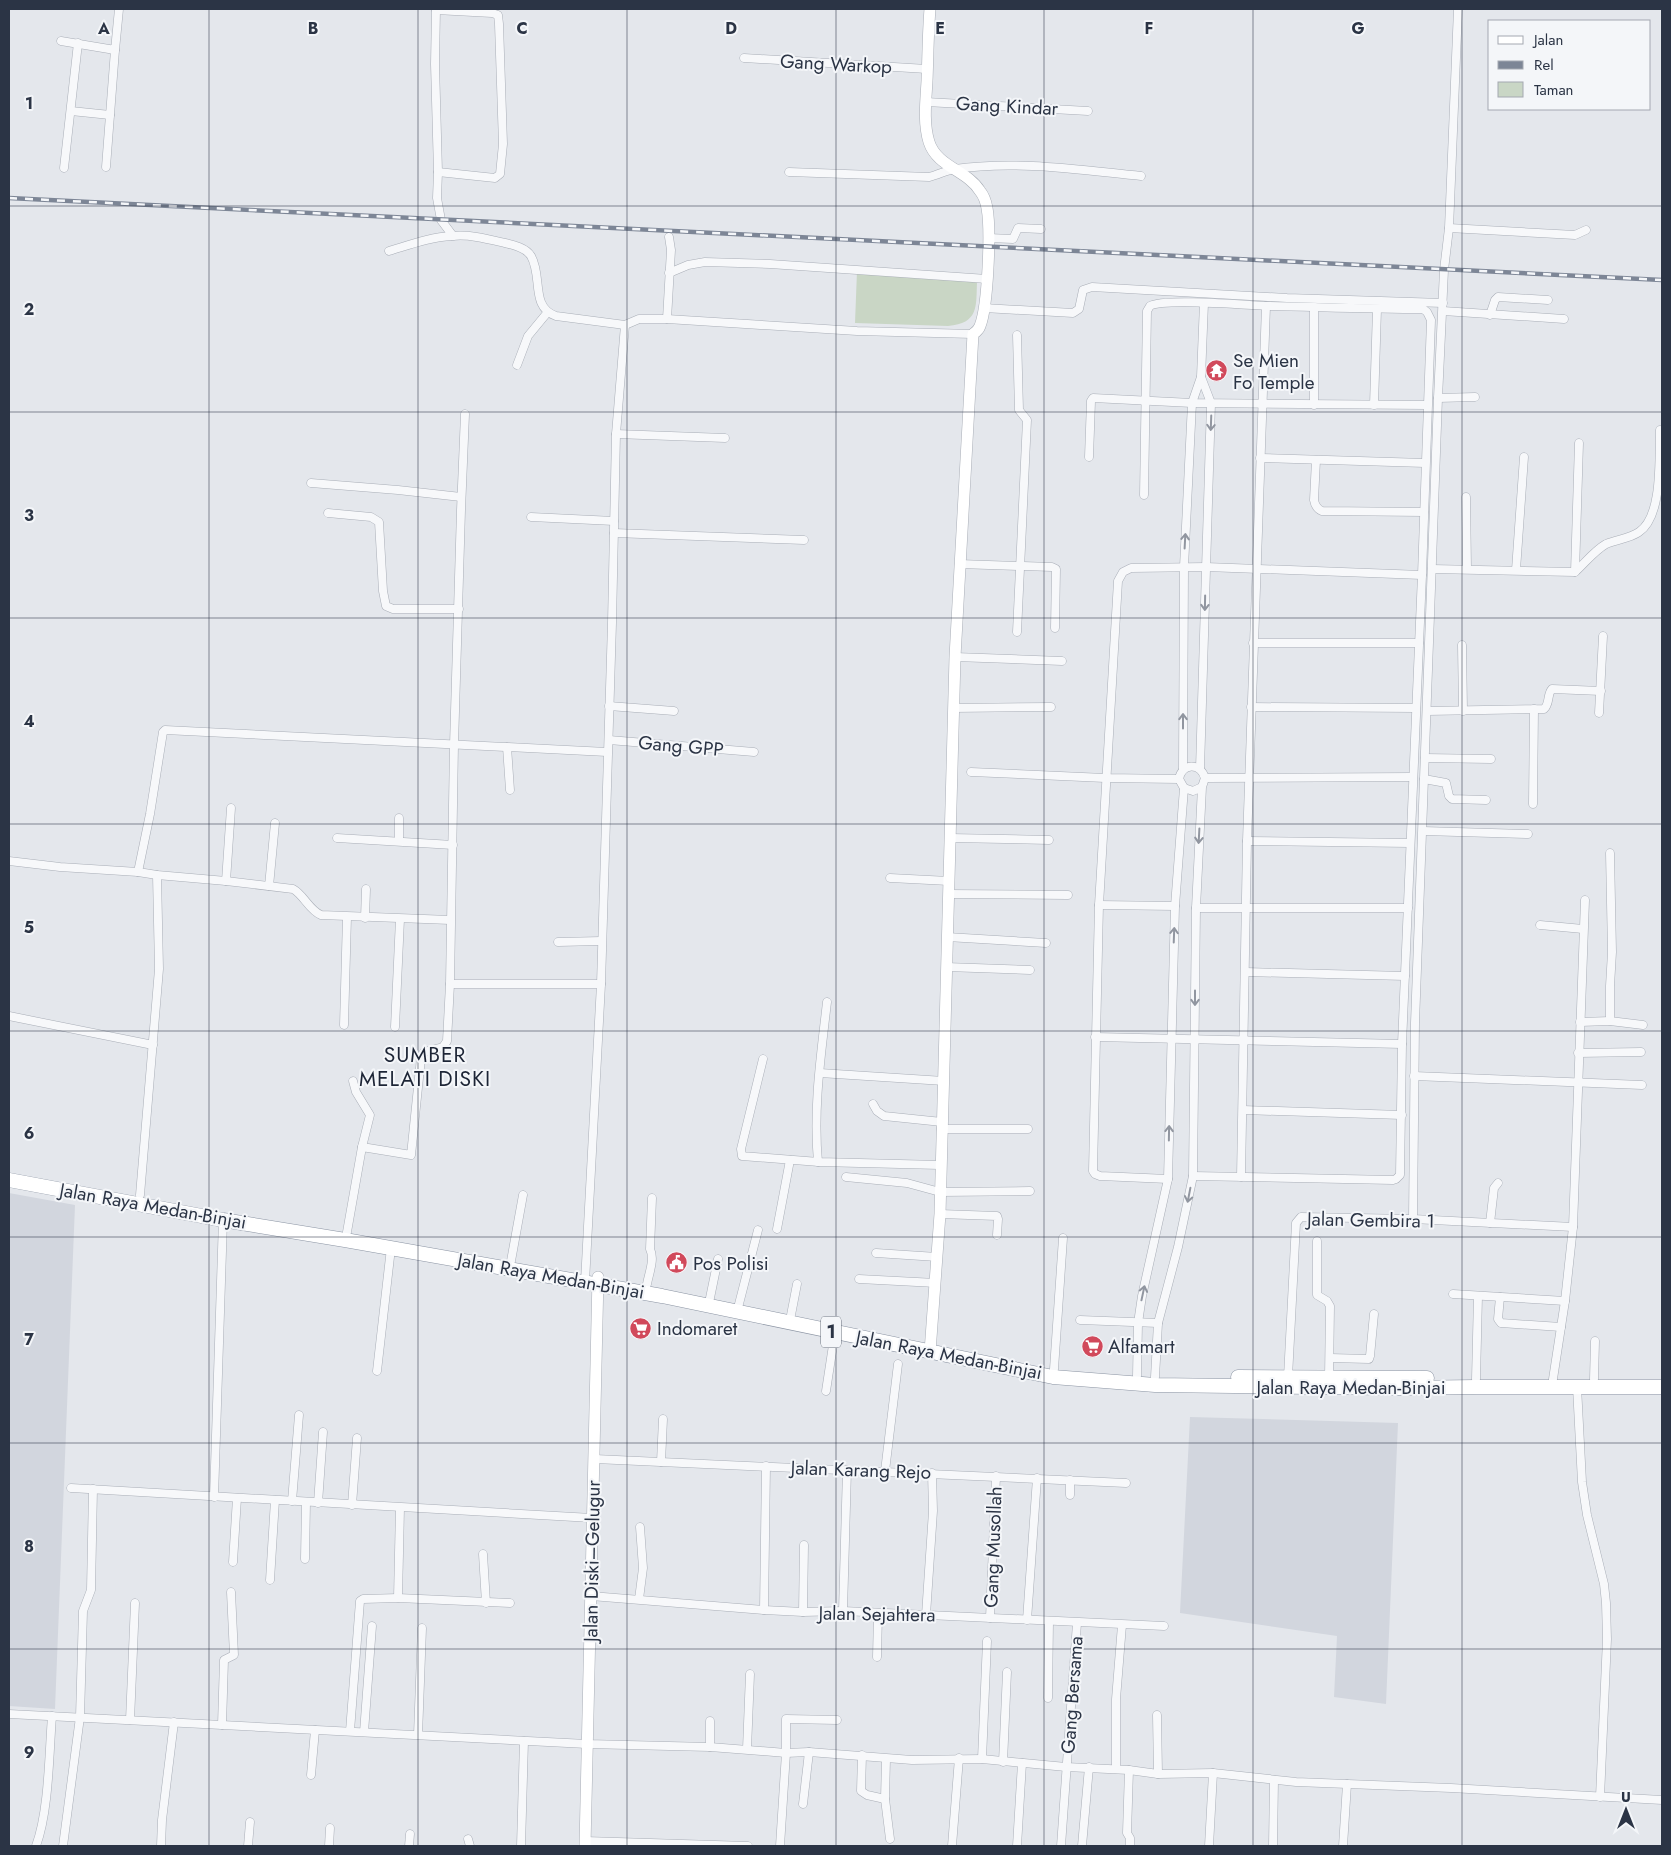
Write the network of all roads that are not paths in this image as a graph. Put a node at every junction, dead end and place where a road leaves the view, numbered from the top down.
1 (119, 9) edge
2 (930, 9) edge
3 (1458, 9) edge
4 (436, 10) edge
5 (61, 41) dead end
6 (78, 43) junction
7 (115, 50) junction
8 (744, 58) dead end
9 (927, 69) junction
10 (926, 102) junction
11 (71, 111) junction
12 (1088, 111) dead end
13 (110, 115) junction
14 (106, 167) dead end
15 (64, 168) dead end
16 (952, 169) junction
17 (438, 172) junction
18 (789, 172) dead end
19 (1141, 176) dead end
20 (1449, 228) junction
21 (1041, 229) dead end
22 (1586, 230) dead end
23 (453, 236) junction
24 (669, 237) dead end
25 (988, 238) junction
26 (389, 251) dead end
27 (669, 274) junction
28 (987, 279) junction
29 (1548, 300) dead end
30 (1204, 303) junction
31 (1266, 306) junction
32 (1314, 307) junction
33 (1443, 307) junction
34 (984, 308) junction
35 (1377, 310) junction
36 (547, 313) junction
37 (1490, 316) junction
38 (667, 319) junction
39 (1564, 319) dead end
40 (625, 326) junction
41 (973, 334) junction
42 (1017, 334) dead end
43 (517, 365) dead end
44 (1201, 377) junction
45 (1474, 397) dead end
46 (1438, 398) junction
47 (1146, 401) junction
48 (1192, 403) junction
49 (1211, 403) junction
50 (1262, 405) junction
51 (1314, 405) junction
52 (1374, 405) junction
53 (1427, 405) junction
54 (465, 414) dead end
55 (1660, 430) dead end
56 (616, 434) junction
57 (725, 438) dead end
58 (1579, 443) dead end
59 (1089, 457) dead end
60 (1524, 457) dead end
61 (1260, 458) junction
62 (1316, 460) junction
63 (1425, 464) junction
64 (311, 484) dead end
65 (1144, 495) dead end
66 (1466, 497) dead end
67 (461, 498) junction
68 (1424, 512) junction
69 (328, 513) dead end
70 (531, 517) dead end
71 (614, 521) junction
72 (614, 533) junction
73 (804, 540) dead end
74 (960, 564) junction
75 (1020, 565) junction
76 (1184, 567) junction
77 (1206, 567) junction
78 (1256, 569) junction
79 (1432, 569) junction
80 (1467, 569) junction
81 (1516, 570) junction
82 (1575, 572) junction
83 (1422, 575) junction
84 (459, 609) junction
85 (1055, 628) dead end
86 (1017, 632) dead end
87 (1603, 636) dead end
88 (1253, 643) junction
89 (1419, 643) junction
90 (1462, 645) dead end
91 (955, 657) junction
92 (1062, 661) dead end
93 (1601, 692) junction
94 (609, 706) junction
95 (1051, 707) dead end
96 (1251, 707) junction
97 (953, 708) junction
98 (1416, 708) junction
99 (1534, 709) junction
100 (1463, 710) junction
101 (674, 711) dead end
102 (1427, 711) junction
103 (1599, 713) dead end
104 (609, 740) junction
105 (454, 745) junction
106 (507, 747) junction
107 (607, 752) junction
108 (754, 752) dead end
109 (1425, 758) junction
110 (1491, 759) dead end
111 (1200, 769) junction
112 (1183, 770) junction
113 (971, 772) dead end
114 (1413, 777) junction
115 (1105, 778) junction
116 (1205, 778) junction
117 (1250, 778) junction
118 (1179, 779) junction
119 (1424, 779) junction
120 (1202, 787) junction
121 (1184, 788) junction
122 (510, 790) dead end
123 (1486, 800) dead end
124 (1533, 804) dead end
125 (231, 808) dead end
126 (398, 818) dead end
127 (275, 823) dead end
128 (1422, 831) junction
129 (1528, 834) dead end
130 (337, 838) dead end
131 (950, 838) junction
132 (1049, 840) dead end
133 (1247, 841) junction
134 (399, 842) junction
135 (1410, 843) junction
136 (453, 845) junction
137 (1610, 853) dead end
138 (9, 861) edge
139 (138, 872) junction
140 (157, 875) junction
141 (890, 878) dead end
142 (226, 881) junction
143 (949, 881) junction
144 (269, 886) junction
145 (366, 889) dead end
146 (948, 894) junction
147 (1068, 895) dead end
148 (1585, 900) dead end
149 (1099, 905) junction
150 (1175, 906) junction
151 (1196, 908) junction
152 (1246, 908) junction
153 (1408, 908) junction
154 (347, 917) junction
155 (365, 918) junction
156 (400, 919) junction
157 (450, 920) junction
158 (1540, 925) dead end
159 (1583, 929) junction
160 (947, 937) junction
161 (602, 941) junction
162 (558, 942) dead end
163 (1046, 943) dead end
164 (946, 967) junction
165 (1030, 970) dead end
166 (1246, 972) junction
167 (1405, 976) junction
168 (450, 984) junction
169 (600, 984) junction
170 (827, 1002) dead end
171 (9, 1016) edge
172 (1610, 1021) junction
173 (1580, 1022) junction
174 (344, 1025) dead end
175 (1643, 1025) dead end
176 (395, 1027) dead end
177 (1095, 1037) junction
178 (1171, 1039) junction
179 (1195, 1040) junction
180 (1242, 1042) junction
181 (153, 1044) junction
182 (1402, 1044) junction
183 (1641, 1052) dead end
184 (1578, 1054) junction
185 (763, 1059) dead end
186 (820, 1073) junction
187 (1414, 1076) junction
188 (354, 1081) dead end
189 (944, 1081) junction
190 (1577, 1082) junction
191 (1642, 1085) dead end
192 (874, 1104) dead end
193 (1243, 1110) junction
194 (1402, 1115) junction
195 (942, 1125) junction
196 (1028, 1129) dead end
197 (362, 1147) junction
198 (790, 1160) junction
199 (818, 1162) junction
200 (940, 1165) junction
201 (9, 1172) edge
202 (1193, 1176) junction
203 (846, 1177) dead end
204 (1241, 1177) junction
205 (1168, 1179) junction
206 (9, 1180) edge
207 (1498, 1184) dead end
208 (1030, 1191) dead end
209 (940, 1192) junction
210 (523, 1195) dead end
211 (140, 1196) junction
212 (652, 1198) dead end
213 (940, 1214) junction
214 (1413, 1219) junction
215 (223, 1220) junction
216 (1490, 1224) junction
217 (1573, 1227) junction
218 (777, 1229) dead end
219 (758, 1230) dead end
220 (347, 1232) junction
221 (997, 1234) dead end
222 (1063, 1238) dead end
223 (1317, 1241) dead end
224 (390, 1248) junction
225 (876, 1253) dead end
226 (937, 1257) junction
227 (718, 1259) dead end
228 (511, 1261) junction
229 (592, 1279) junction
230 (859, 1279) dead end
231 (936, 1283) junction
232 (647, 1284) junction
233 (797, 1284) dead end
234 (1453, 1294) dead end
235 (1478, 1296) junction
236 (1500, 1297) junction
237 (710, 1298) junction
238 (1565, 1301) junction
239 (739, 1304) junction
240 (1374, 1314) dead end
241 (790, 1315) junction
242 (1080, 1320) dead end
243 (1138, 1323) junction
244 (1158, 1323) junction
245 (1562, 1327) junction
246 (835, 1332) junction
247 (1595, 1341) dead end
248 (931, 1348) junction
249 (1330, 1358) junction
250 (898, 1364) dead end
251 (1054, 1369) junction
252 (377, 1371) dead end
253 (1137, 1376) junction
254 (1155, 1377) junction
255 (1288, 1377) junction
256 (1329, 1378) junction
257 (1476, 1378) junction
258 (1552, 1379) junction
259 (1594, 1379) junction
260 (1662, 1379) edge
261 (1577, 1387) junction
262 (1662, 1387) edge
263 (826, 1391) dead end
264 (299, 1415) dead end
265 (663, 1419) dead end
266 (322, 1432) dead end
267 (357, 1438) dead end
268 (595, 1459) junction
269 (661, 1462) junction
270 (766, 1466) junction
271 (847, 1470) junction
272 (885, 1471) junction
273 (932, 1473) junction
274 (996, 1476) junction
275 (1036, 1478) junction
276 (1070, 1480) junction
277 (1126, 1483) dead end
278 (70, 1488) dead end
279 (93, 1489) junction
280 (1070, 1495) dead end
281 (214, 1497) junction
282 (238, 1498) junction
283 (275, 1500) junction
284 (292, 1501) junction
285 (306, 1502) junction
286 (318, 1503) junction
287 (352, 1505) junction
288 (400, 1508) junction
289 (592, 1518) junction
290 (640, 1527) dead end
291 (804, 1545) dead end
292 (484, 1554) dead end
293 (305, 1559) dead end
294 (233, 1562) dead end
295 (270, 1580) dead end
296 (231, 1592) dead end
297 (591, 1596) junction
298 (398, 1598) junction
299 (638, 1599) junction
300 (486, 1603) junction
301 (135, 1604) dead end
302 (510, 1604) dead end
303 (764, 1610) junction
304 (804, 1612) junction
305 (843, 1612) junction
306 (878, 1614) junction
307 (926, 1615) junction
308 (990, 1618) junction
309 (1027, 1620) junction
310 (1049, 1621) junction
311 (1077, 1623) junction
312 (1122, 1625) junction
313 (372, 1626) dead end
314 (1164, 1626) dead end
315 (422, 1628) dead end
316 (987, 1641) dead end
317 (877, 1657) dead end
318 (1007, 1672) dead end
319 (750, 1674) dead end
320 (1048, 1698) dead end
321 (9, 1714) edge
322 (1157, 1715) dead end
323 (52, 1716) junction
324 (80, 1717) junction
325 (130, 1720) junction
326 (838, 1720) dead end
327 (710, 1721) dead end
328 (174, 1722) junction
329 (222, 1725) junction
330 (314, 1730) junction
331 (350, 1732) junction
332 (364, 1732) junction
333 (418, 1735) junction
334 (524, 1741) junction
335 (587, 1744) junction
336 (710, 1748) junction
337 (746, 1749) junction
338 (809, 1752) junction
339 (786, 1753) junction
340 (862, 1756) junction
341 (886, 1758) junction
342 (959, 1758) junction
343 (982, 1759) junction
344 (1003, 1762) junction
345 (1022, 1762) junction
346 (1089, 1767) junction
347 (1066, 1768) junction
348 (1116, 1769) junction
349 (1129, 1770) junction
350 (1158, 1774) junction
351 (1213, 1774) junction
352 (311, 1775) dead end
353 (1274, 1780) junction
354 (1347, 1784) junction
355 (1600, 1797) junction
356 (885, 1799) junction
357 (1662, 1800) edge
358 (804, 1804) dead end
359 (250, 1822) dead end
360 (330, 1828) dead end
361 (410, 1834) dead end
362 (890, 1839) dead end
363 (585, 1844) edge
364 (36, 1846) edge
365 (63, 1846) edge
366 (161, 1846) edge
367 (248, 1846) edge
368 (329, 1846) edge
369 (409, 1846) edge
370 (521, 1846) edge
371 (748, 1846) edge
372 (780, 1846) edge
373 (952, 1846) edge
374 (1017, 1846) edge
375 (1061, 1846) edge
376 (1082, 1846) edge
377 (1130, 1846) edge
378 (1209, 1846) edge
379 (1272, 1846) edge
380 (1343, 1846) edge

1 - 7 street
2 - 9 main road
3 - 20 street
4 - 17 street
4 - 17 street
5 - 6 street
6 - 7 street
6 - 11 street
7 - 13 street
8 - 9 street, Gang Warkop
9 - 10 main road
10 - 12 street, Gang Kindar
10 - 16 main road
11 - 13 street
11 - 15 street
13 - 14 street
16 - 18 street
16 - 19 street
16 - 25 main road
17 - 23 street
20 - 22 street
20 - 33 street
21 - 25 street
23 - 26 street
23 - 36 street
24 - 27 street
25 - 28 main road
27 - 28 street
27 - 38 street
28 - 34 main road
29 - 37 street
30 - 31 street
30 - 44 street
30 - 47 street
31 - 32 street
31 - 50 street
32 - 35 street
32 - 51 street
33 - 34 street
33 - 37 street
33 - 46 street
34 - 41 main road
35 - 52 street
35 - 53 street
36 - 40 street
36 - 43 street
37 - 39 street
38 - 40 street
38 - 41 street
40 - 56 street
41 - 74 main road
42 - 75 street
44 - 48 street
44 - 49 street
45 - 46 street
46 - 79 street
47 - 48 street
47 - 59 street
47 - 65 street
48 - 49 street
76 -> 48 street
49 - 50 street
49 -> 77 street
50 - 51 street
50 - 61 street
51 - 52 street
52 - 53 street
53 - 63 street
54 - 67 street
55 - 82 street
56 - 57 street
56 - 71 street
58 - 82 street
60 - 81 street
61 - 62 street
61 - 78 street
62 - 63 street
62 - 68 street
63 - 68 street
64 - 67 street
66 - 80 street
67 - 84 street
68 - 83 street
69 - 84 street
70 - 71 street
71 - 72 street
72 - 73 street
72 - 94 street
74 - 75 street
74 - 91 main road
75 - 85 street
75 - 86 street
76 - 77 street
112 -> 76 street
76 - 115 street
77 - 78 street
77 -> 111 street
78 - 83 street
78 - 88 street
79 - 80 street
79 - 102 street
80 - 81 street
81 - 82 street
83 - 89 street
84 - 105 street
87 - 93 street
88 - 89 street
88 - 96 street
89 - 98 street
90 - 100 street
91 - 92 street
91 - 97 main road
93 - 99 street
93 - 103 street
94 - 101 street
94 - 104 street
95 - 97 street
96 - 98 street
96 - 117 street
97 - 131 main road
98 - 114 street
99 - 100 street
99 - 124 street
100 - 102 street
102 - 109 street
104 - 107 street
104 - 108 street, Gang GPP
105 - 106 street
105 - 136 street
105 - 139 street
106 - 107 street
106 - 122 street
107 - 161 street
109 - 110 street
109 - 119 street
111 - 112 street
111 - 116 street
112 - 118 street
113 - 115 street
114 - 117 street
114 - 135 street
115 - 118 street
115 - 149 street
116 - 117 street
116 - 120 street
117 - 133 street
118 - 121 street
119 - 123 street
119 - 128 street
120 - 121 street
120 -> 151 street
121 - 150 street
125 - 142 street
126 - 134 street
127 - 144 street
128 - 129 street
128 - 187 street
130 - 134 street
131 - 132 street
131 - 143 main road
133 - 135 street
133 - 152 street
134 - 136 street
135 - 153 street
136 - 157 street
137 - 172 street
138 - 139 street
139 - 140 street
140 - 142 street
140 - 181 street
141 - 143 street
142 - 144 street
143 - 146 main road
144 - 154 street
145 - 155 street
146 - 147 street
146 - 160 main road
148 - 159 street
149 - 150 street
149 - 177 street
178 -> 150 street
151 - 152 street
151 -> 179 street
152 - 153 street
152 - 166 street
153 - 167 street
154 - 155 street
154 - 174 street
155 - 156 street
156 - 157 street
156 - 176 street
157 - 168 street
158 - 159 street
159 - 173 street
160 - 163 street
160 - 164 main road
161 - 162 street
161 - 169 street
164 - 165 street
164 - 189 main road
166 - 167 street
166 - 180 street
167 - 182 street
168 - 169 street
168 - 197 street
169 - 229 street
170 - 186 street
171 - 181 street
172 - 173 street
172 - 175 street
173 - 184 street
177 - 178 street
177 - 205 street
178 - 179 street
205 -> 178 street
179 - 180 street
179 - 202 street
180 - 182 street
180 - 193 street
181 - 211 street
182 - 194 street
183 - 184 street
184 - 190 street
185 - 198 street
186 - 189 street
186 - 199 street
187 - 190 street
187 - 214 street
188 - 197 street
189 - 195 main road
190 - 191 street
190 - 217 street
192 - 195 street
193 - 194 street
193 - 204 street
194 - 204 street
195 - 196 street
195 - 200 main road
197 - 220 street
198 - 199 street
198 - 218 street
199 - 200 street
200 - 209 main road
201 - 211 highway, Jalan Raya Medan-Binjai / 1
202 - 204 street
202 -> 244 street
203 - 209 street
243 -> 205 street
206 - 215 highway, Jalan Raya Medan-Binjai / 1
207 - 216 street
208 - 209 street
209 - 213 main road
210 - 228 street
211 - 220 highway, Jalan Raya Medan-Binjai / 1
212 - 232 street
213 - 221 street
213 - 226 main road
214 - 216 street, Jalan Gembira 1
214 - 255 street, Jalan Gembira 1
215 - 224 highway, Jalan Raya Medan-Binjai / 1
215 - 281 street
216 - 217 street, Jalan Gembira 1
217 - 238 street
219 - 239 street
220 - 228 highway, Jalan Raya Medan-Binjai / 1
222 - 251 street
223 - 249 street
224 - 229 highway, Jalan Raya Medan-Binjai / 1
224 - 252 street
225 - 226 street
226 - 231 main road
227 - 237 street
228 - 229 highway, Jalan Raya Medan-Binjai / 1
229 - 232 highway, Jalan Raya Medan-Binjai / 1
229 - 246 highway, Jalan Raya Medan-Binjai / 1
229 - 268 main road, Jalan Diski–Gelugur
230 - 231 street
231 - 248 main road
232 - 237 highway, Jalan Raya Medan-Binjai / 1
233 - 241 street
234 - 235 street
235 - 236 street
235 - 257 street
236 - 238 street
236 - 245 street
237 - 239 highway, Jalan Raya Medan-Binjai / 1
238 - 245 street
239 - 241 highway, Jalan Raya Medan-Binjai / 1
240 - 249 street
241 - 248 highway, Jalan Raya Medan-Binjai / 1
242 - 243 street
243 - 244 street
243 - 253 street
244 - 254 street
245 - 258 street
246 - 248 highway, Jalan Raya Medan-Binjai / 1
246 - 263 street
247 - 259 street
248 - 251 highway, Jalan Raya Medan-Binjai / 1
248 - 261 highway, Jalan Raya Medan-Binjai / 1
249 - 256 street
250 - 272 street
251 - 253 highway, Jalan Raya Medan-Binjai / 1
253 - 254 highway, Jalan Raya Medan-Binjai / 1
254 - 255 highway, Jalan Raya Medan-Binjai / 1
255 - 256 highway, Jalan Raya Medan-Binjai / 1
256 - 257 highway, Jalan Raya Medan-Binjai / 1
257 - 258 highway, Jalan Raya Medan-Binjai / 1
258 - 259 highway, Jalan Raya Medan-Binjai / 1
259 - 260 highway, Jalan Raya Medan-Binjai / 1
261 - 262 highway, Jalan Raya Medan-Binjai / 1
261 - 355 street
264 - 284 street
265 - 269 street
266 - 286 street
267 - 287 street
268 - 269 street, Jalan Karang Rejo
268 - 289 main road, Jalan Diski–Gelugur
269 - 270 street, Jalan Karang Rejo
270 - 271 street, Jalan Karang Rejo
270 - 303 street
271 - 272 street, Jalan Karang Rejo
271 - 305 street
272 - 273 street, Jalan Karang Rejo
273 - 274 street, Jalan Karang Rejo
273 - 307 street
274 - 275 street, Jalan Karang Rejo
274 - 308 street, Gang Musollah
275 - 276 street, Jalan Karang Rejo
275 - 309 street
276 - 277 street, Jalan Karang Rejo
276 - 280 street
278 - 279 street
279 - 281 street
279 - 324 street
281 - 282 street
282 - 283 street
282 - 294 street
283 - 284 street
283 - 295 street
284 - 285 street
285 - 286 street
285 - 293 street
286 - 287 street
287 - 288 street
288 - 289 street
288 - 298 street
289 - 297 main road, Jalan Diski–Gelugur
290 - 299 street
291 - 304 street
292 - 300 street
296 - 329 street
297 - 299 street, Jalan Sejahtera
297 - 335 main road, Jalan Diski–Gelugur
298 - 300 street
298 - 331 street
299 - 303 street, Jalan Sejahtera
300 - 302 street
301 - 325 street
303 - 304 street, Jalan Sejahtera
304 - 305 street, Jalan Sejahtera
305 - 306 street, Jalan Sejahtera
306 - 307 street, Jalan Sejahtera
306 - 317 street
307 - 308 street, Jalan Sejahtera
308 - 309 street, Jalan Sejahtera
309 - 310 street, Jalan Sejahtera
310 - 311 street, Jalan Sejahtera
310 - 320 street
311 - 312 street, Jalan Sejahtera
311 - 347 street, Gang Bersama
312 - 314 street, Jalan Sejahtera
312 - 348 street
313 - 332 street
315 - 333 street
316 - 343 street
318 - 344 street
319 - 337 street
321 - 323 street
322 - 350 street
323 - 324 street
323 - 364 street
324 - 325 street
324 - 365 street
325 - 328 street
326 - 339 street
327 - 336 street
328 - 329 street
328 - 366 street
329 - 330 street
330 - 331 street
330 - 352 street
331 - 332 street
332 - 333 street
333 - 334 street
334 - 335 street
334 - 370 street
335 - 336 street
335 - 363 main road, Jalan Diski–Gelugur
336 - 337 street
337 - 339 street
338 - 339 street
338 - 340 street
338 - 358 street
339 - 372 street
340 - 341 street
340 - 356 street
341 - 342 street
341 - 356 street
342 - 343 street
342 - 373 street
343 - 344 street
344 - 345 street
345 - 347 street
345 - 374 street
346 - 347 street
346 - 348 street
346 - 376 street
347 - 375 street, Gang Bersama
348 - 349 street
349 - 350 street
349 - 377 street
350 - 351 street
351 - 353 street
351 - 378 street
353 - 354 street
353 - 379 street
354 - 355 street
354 - 380 street
355 - 357 street
356 - 362 street
359 - 367 street
360 - 368 street
361 - 369 street
363 - 371 street

